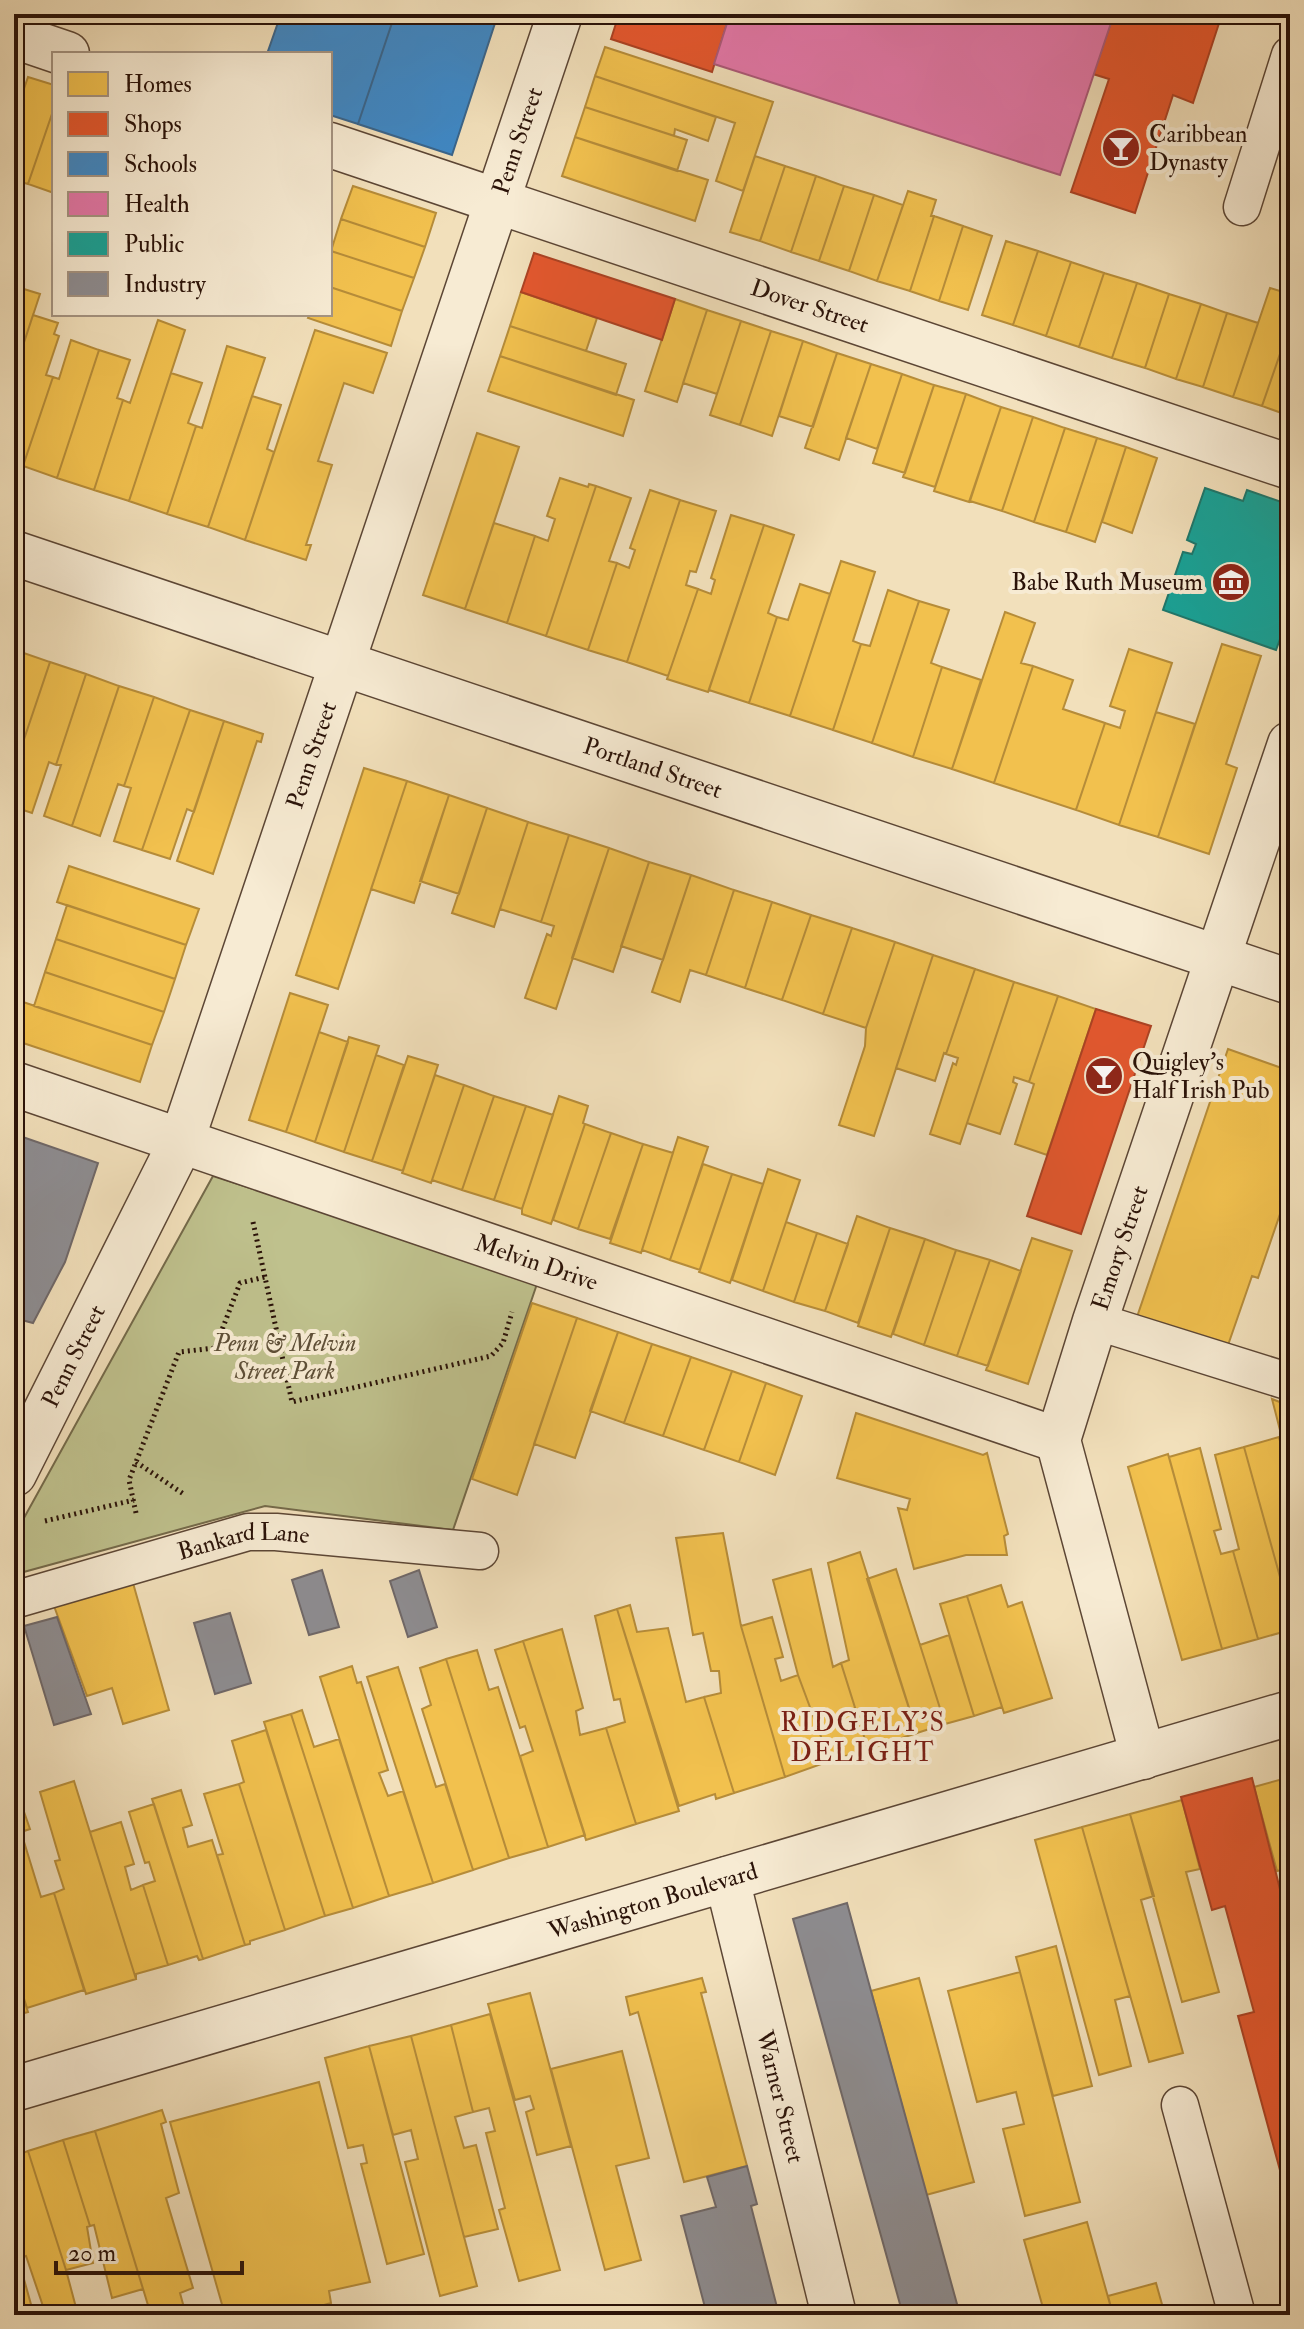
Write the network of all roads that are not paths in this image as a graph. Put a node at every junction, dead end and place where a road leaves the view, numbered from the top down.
1 (560, 14) edge
2 (14, 36) edge
3 (61, 52) edge
4 (1290, 55) edge
5 (332, 146) edge
6 (497, 203) junction
7 (1242, 207) dead end
8 (1290, 467) edge
9 (14, 553) edge
10 (343, 663) junction
11 (1290, 744) edge
12 (1217, 958) junction
13 (1290, 982) edge
14 (14, 1084) edge
15 (182, 1140) junction
16 (1095, 1321) junction
17 (1290, 1382) edge
18 (1058, 1440) junction
19 (14, 1474) edge
20 (480, 1551) dead end
21 (14, 1600) edge
22 (1290, 1713) edge
23 (1143, 1757) junction
24 (727, 1879) junction
25 (14, 2089) edge
26 (1180, 2105) dead end
27 (834, 2315) edge
28 (1237, 2315) edge

1 - 6 street, Penn Street
2 - 3 street
4 - 7 lane
5 - 6 street, Dover Street
6 - 8 street, Dover Street
6 - 10 street, Penn Street
9 - 10 street, Portland Street
10 - 12 street, Portland Street
10 - 15 street, Penn Street
11 - 12 street, Emory Street
12 - 13 street, Portland Street
12 - 16 street, Emory Street
14 - 15 street, Melvin Drive
15 - 18 street, Melvin Drive
15 - 19 street, Penn Street
16 - 17 lane
16 - 18 street, Emory Street
18 - 23 street
20 - 21 lane, Bankard Lane
22 - 23 street, Washington Boulevard
23 - 24 street, Washington Boulevard
24 - 25 street, Washington Boulevard
24 - 27 street, Warner Street
26 - 28 lane

